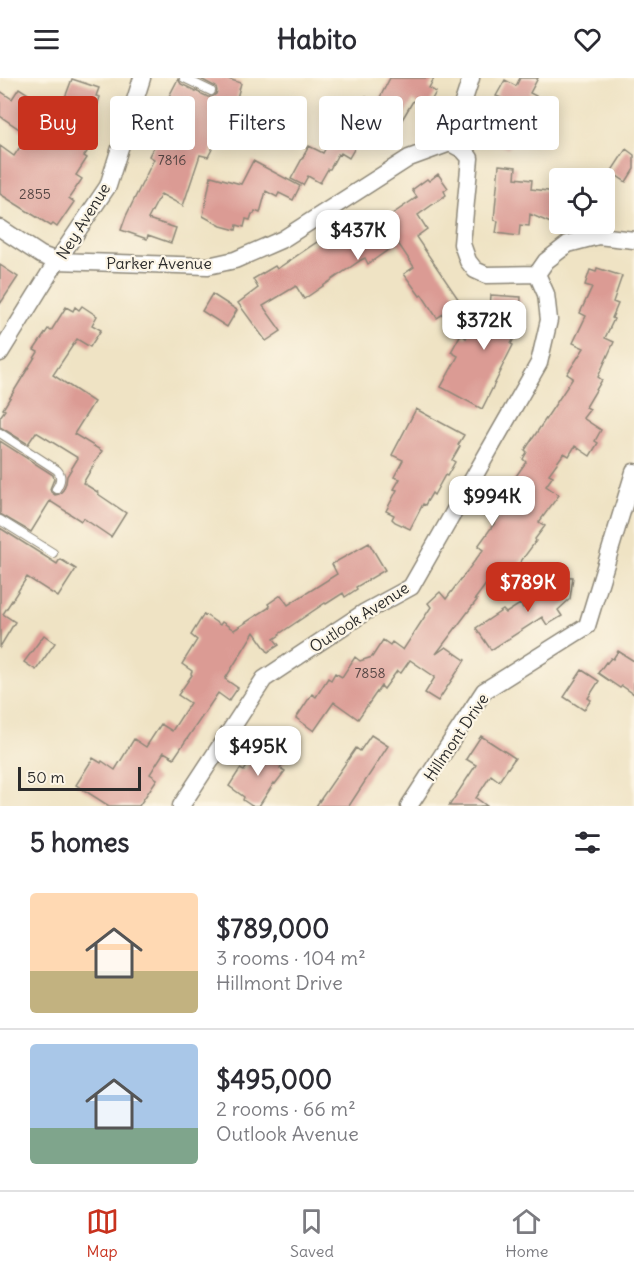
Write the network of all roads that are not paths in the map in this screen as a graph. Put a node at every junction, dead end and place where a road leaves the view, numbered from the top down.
1 (142, 78) edge
2 (184, 78) edge
3 (471, 78) edge
4 (211, 91) dead end
5 (465, 96) edge
6 (431, 150) edge
7 (463, 150) edge
8 (0, 228) edge
9 (634, 240) edge
10 (57, 261) junction
11 (537, 274) junction
12 (0, 353) edge
13 (0, 433) edge
14 (634, 472) edge
15 (56, 489) dead end
16 (0, 520) edge
17 (53, 553) dead end
18 (181, 806) edge
19 (409, 806) edge

1 - 10 street, Ney Avenue
2 - 4 lane
3 - 5 street
6 - 10 street, Parker Avenue
7 - 11 street
8 - 10 street, Parker Avenue
9 - 11 street
10 - 12 street, Ney Avenue
11 - 18 street, Outlook Avenue
13 - 15 lane
14 - 19 street, Hillmont Drive
16 - 17 lane

